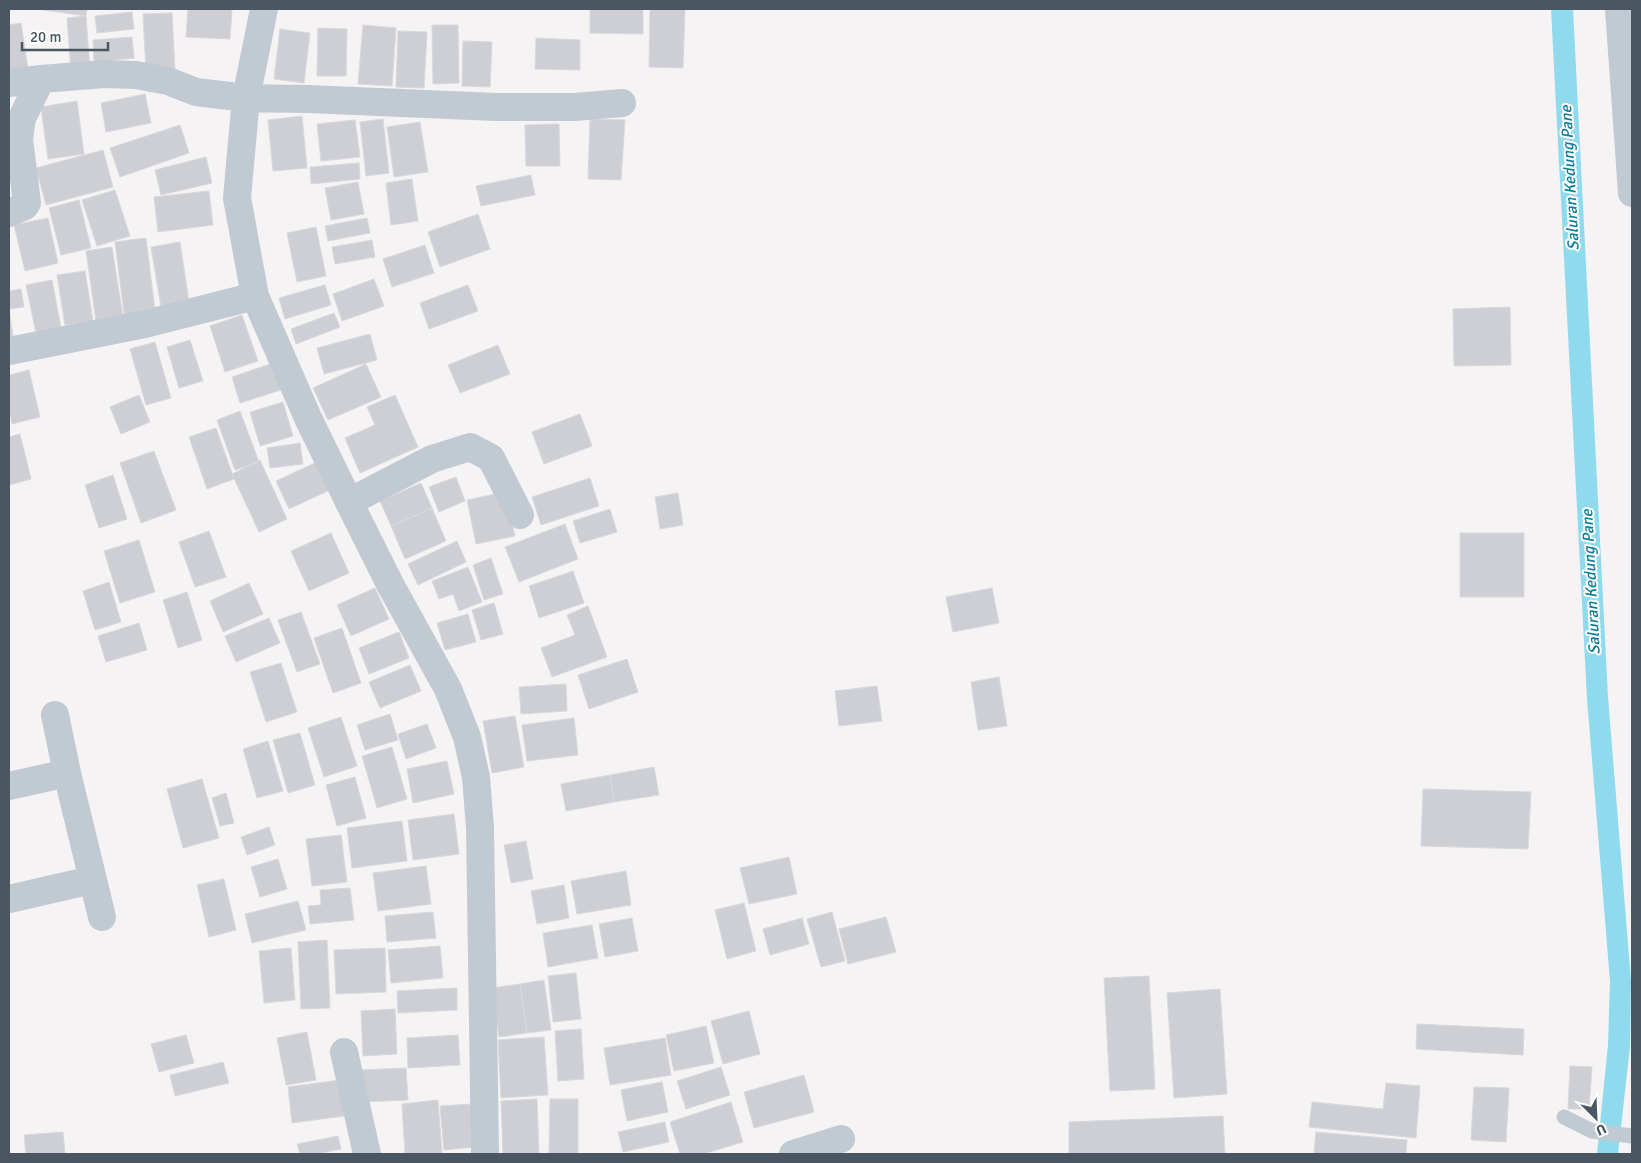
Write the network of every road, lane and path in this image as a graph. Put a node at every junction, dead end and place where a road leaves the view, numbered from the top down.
1 (264, 9) edge
2 (1619, 9) edge
3 (41, 79) junction
4 (9, 83) edge
5 (246, 98) junction
6 (622, 103) dead end
7 (1632, 193) edge
8 (9, 213) edge
9 (255, 296) junction
10 (9, 351) edge
11 (349, 502) junction
12 (520, 515) dead end
13 (55, 715) dead end
14 (67, 773) junction
15 (9, 786) edge
16 (92, 880) junction
17 (9, 900) edge
18 (102, 917) dead end
19 (344, 1052) dead end
20 (1564, 1117) dead end
21 (1629, 1136) edge
22 (841, 1139) dead end
23 (367, 1154) edge
24 (485, 1154) edge
25 (793, 1154) edge

1 - 5 street
2 - 7 street
3 - 4 street
3 - 5 street
3 - 8 street
5 - 6 street
5 - 9 street
9 - 10 street
9 - 11 street
11 - 12 street
11 - 24 street
13 - 14 street
14 - 15 street
14 - 16 street
16 - 17 street
16 - 18 street
19 - 23 street
20 - 21 lane
22 - 25 street

